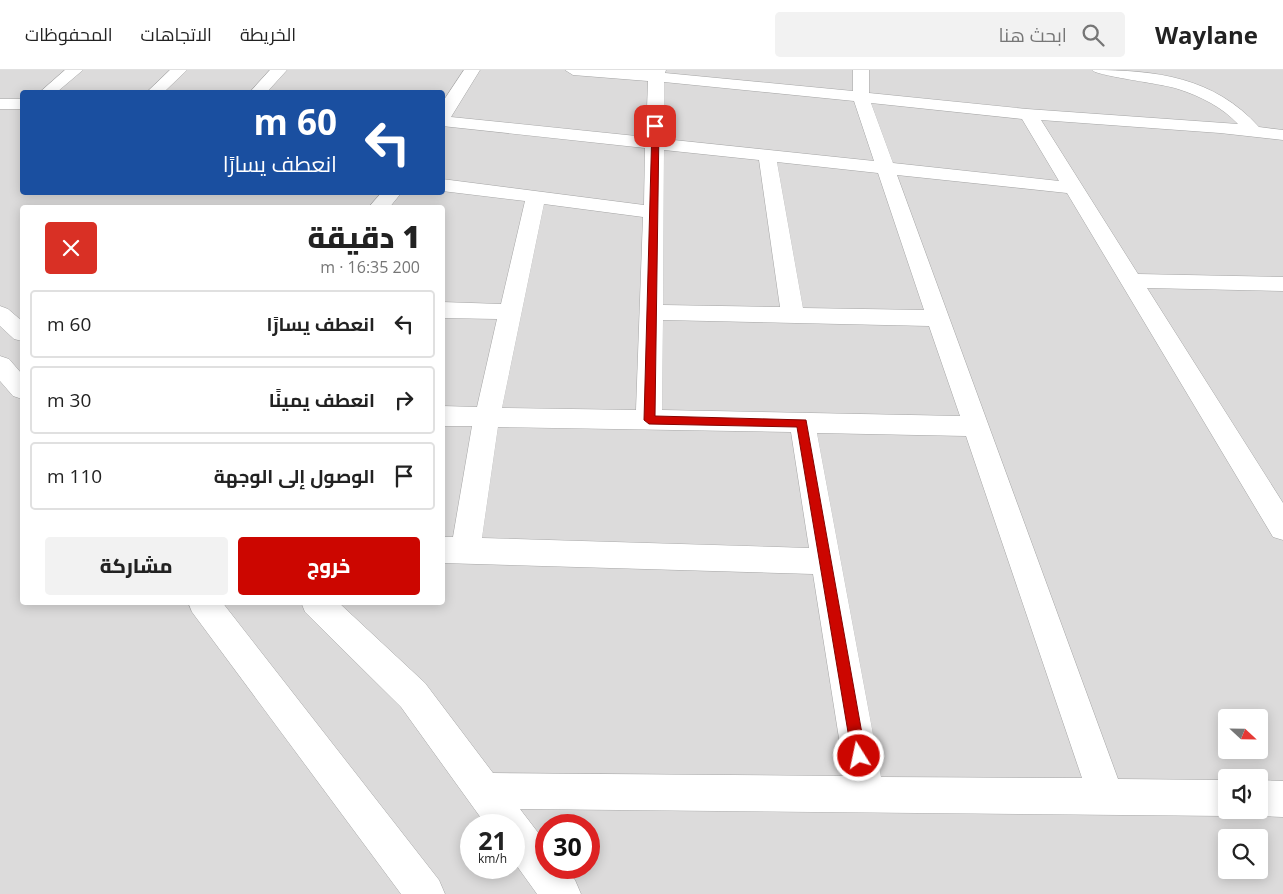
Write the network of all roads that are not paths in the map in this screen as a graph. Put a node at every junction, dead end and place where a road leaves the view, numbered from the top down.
1 (75, 70) edge
2 (179, 70) edge
3 (280, 70) edge
4 (472, 70) edge
5 (573, 70) edge
6 (861, 70) edge
7 (1100, 70) edge
8 (657, 73) edge
9 (50, 90) edge
10 (157, 90) edge
11 (260, 90) edge
12 (861, 98) junction
13 (0, 104) edge
14 (20, 104) edge
15 (445, 114) edge
16 (1028, 114) junction
17 (445, 119) edge
18 (1283, 122) edge
19 (1283, 127) edge
20 (1253, 131) junction
21 (1283, 136) edge
22 (655, 143) junction
23 (767, 155) junction
24 (885, 168) junction
25 (445, 185) edge
26 (1073, 188) junction
27 (390, 195) edge
28 (536, 197) junction
29 (381, 205) edge
30 (654, 212) junction
31 (1130, 281) junction
32 (1283, 284) edge
33 (445, 310) edge
34 (510, 312) junction
35 (652, 312) junction
36 (0, 314) edge
37 (793, 315) junction
38 (938, 318) junction
39 (20, 330) edge
40 (0, 365) edge
41 (20, 388) edge
42 (445, 416) edge
43 (487, 417) junction
44 (649, 420) junction
45 (802, 423) junction
46 (976, 426) junction
47 (1283, 528) edge
48 (454, 550) edge
49 (825, 561) junction
50 (205, 605) edge
51 (319, 605) edge
52 (484, 791) junction
53 (866, 795) junction
54 (1106, 797) junction
55 (1218, 798) edge
56 (1268, 798) edge
57 (1283, 798) edge
58 (501, 814) edge
59 (525, 846) edge
60 (425, 894) edge
61 (561, 894) edge

1 - 9 street
2 - 10 street
3 - 11 street
4 - 15 street
5 - 8 street
6 - 12 street
7 - 20 street
8 - 12 street
8 - 22 street
12 - 16 street
12 - 24 street
13 - 14 street
16 - 20 street
16 - 26 street
17 - 22 street
18 - 19 street
20 - 21 street
22 - 23 street
22 - 30 street
23 - 24 street
23 - 37 street
24 - 26 street
24 - 38 street
25 - 28 street
26 - 31 street
27 - 29 street
28 - 30 street
28 - 34 street
30 - 35 street
31 - 32 street
31 - 47 street
33 - 34 street
34 - 43 street
35 - 37 street
35 - 44 street
36 - 39 street
37 - 38 street
38 - 46 street
40 - 41 street
42 - 43 street
43 - 44 street
43 - 48 street
44 - 45 street
45 - 46 street
45 - 49 street
46 - 54 street
48 - 49 street
49 - 53 street
50 - 60 street
51 - 52 street
52 - 53 street
52 - 58 street
53 - 54 street
54 - 55 street
56 - 57 street
59 - 61 street

